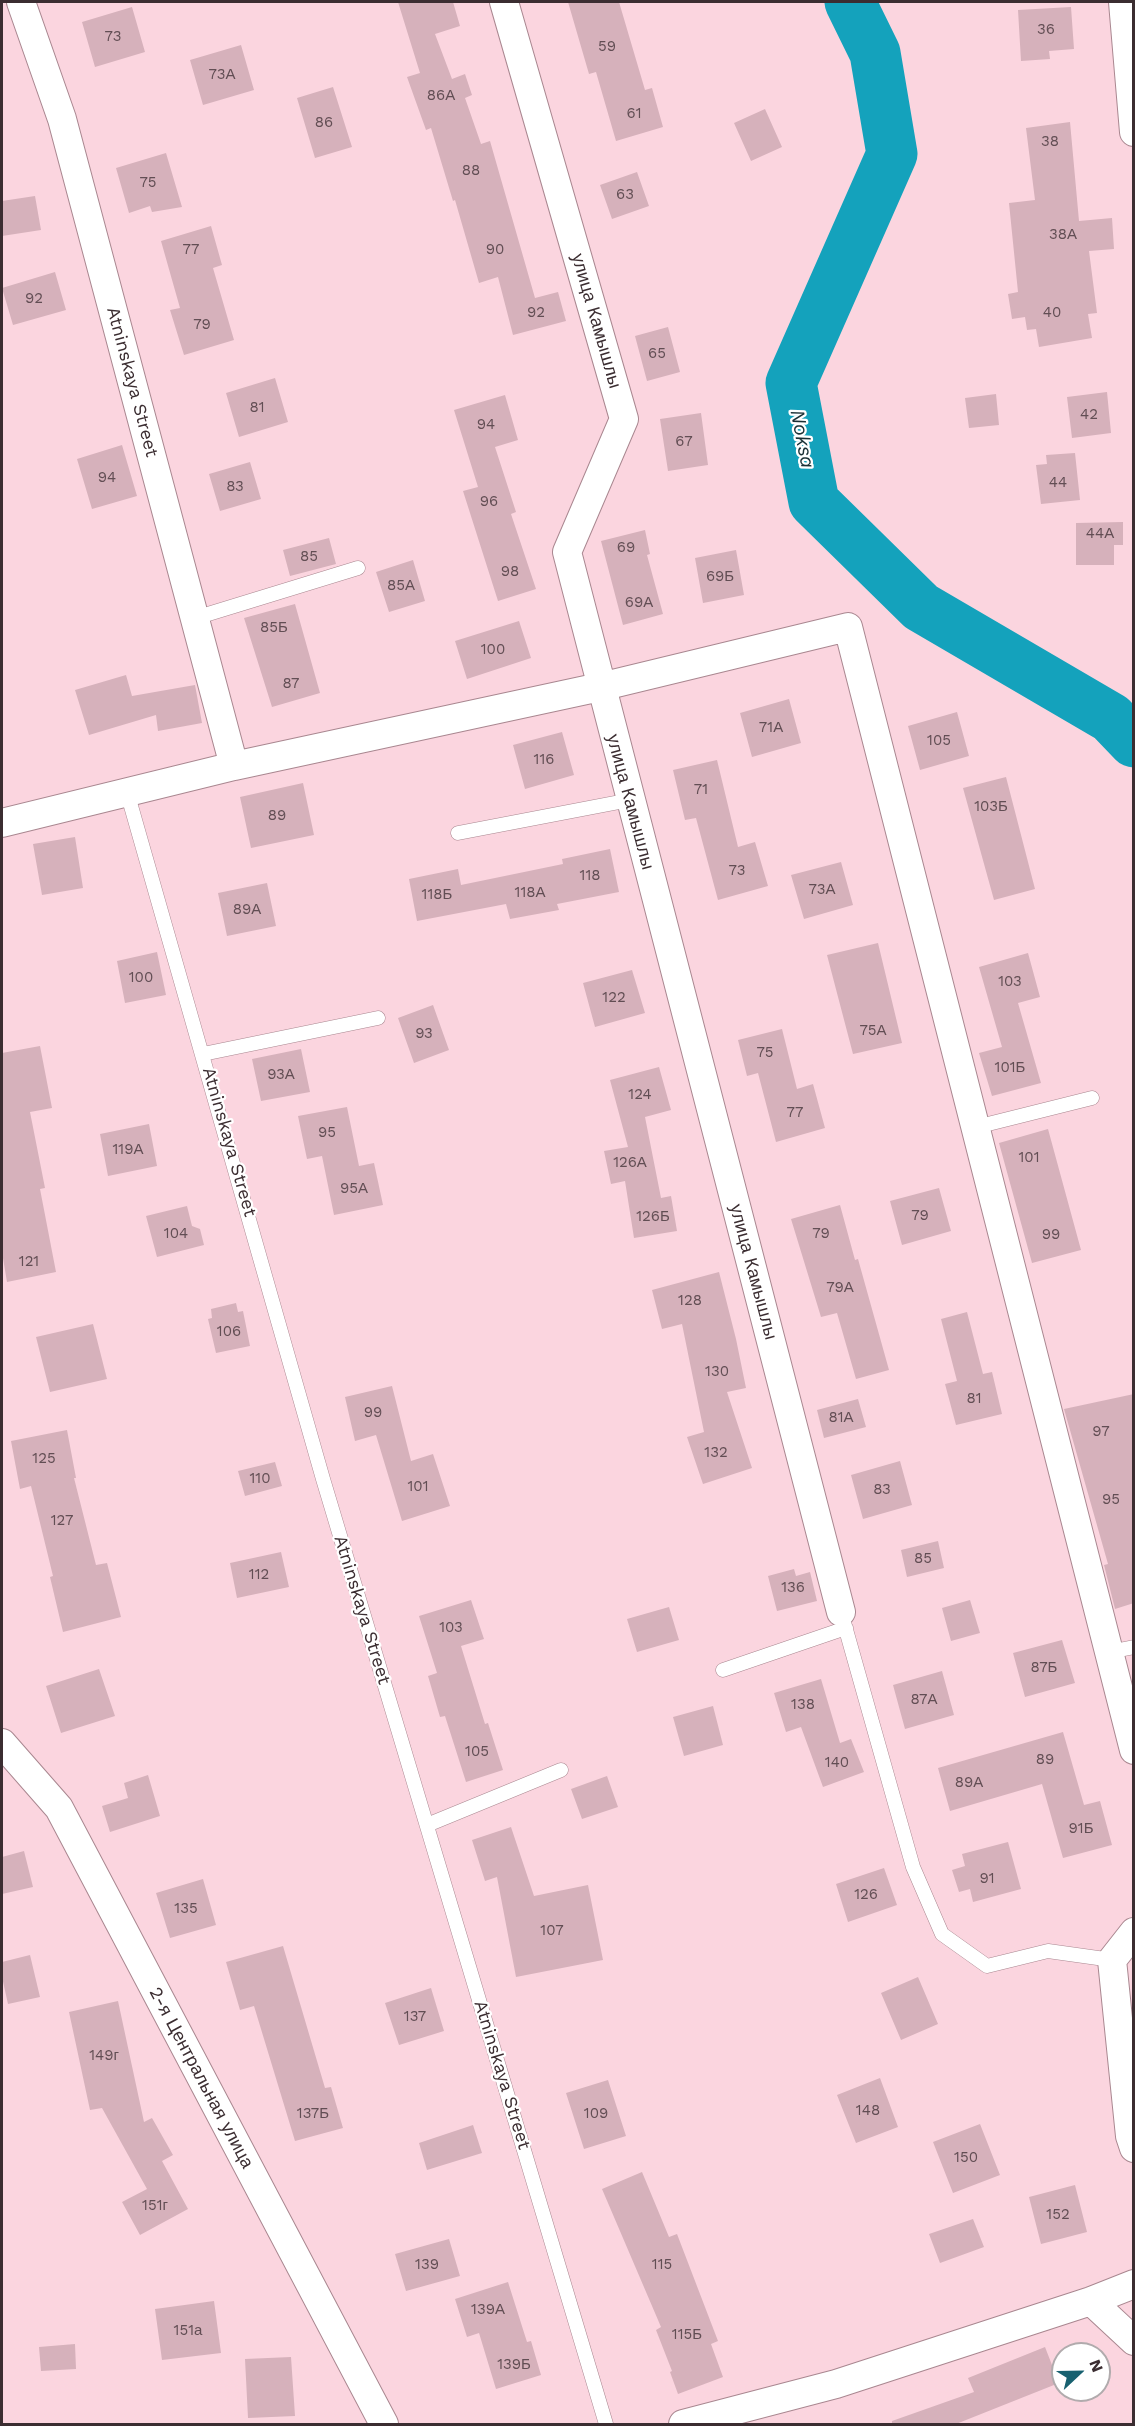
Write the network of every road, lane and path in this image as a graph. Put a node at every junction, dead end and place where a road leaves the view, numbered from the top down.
1 (21, 2) edge
2 (504, 2) edge
3 (1123, 2) edge
4 (1134, 132) edge
5 (358, 568) dead end
6 (195, 618) junction
7 (600, 687) junction
8 (234, 766) junction
9 (128, 792) junction
10 (630, 800) junction
11 (2, 823) edge
12 (458, 832) dead end
13 (378, 1018) dead end
14 (203, 1054) junction
15 (1092, 1098) dead end
16 (976, 1127) junction
17 (843, 1620) junction
18 (1121, 1649) edge
19 (723, 1670) dead end
20 (2, 1743) edge
21 (1134, 1750) edge
22 (561, 1770) dead end
23 (427, 1825) junction
24 (1134, 1932) edge
25 (1112, 1960) junction
26 (1134, 2148) edge
27 (1134, 2284) edge
28 (1091, 2301) junction
29 (1134, 2341) edge
30 (384, 2424) edge
31 (606, 2424) edge
32 (683, 2424) edge

1 - 6 street, Atninskaya Street
2 - 7 street, улица Камышлы
3 - 4 street
5 - 6 lane
6 - 8 street, Atninskaya Street
7 - 8 street
7 - 10 street, улица Камышлы
7 - 16 street
8 - 9 street
9 - 11 street
9 - 14 lane, Atninskaya Street
10 - 12 lane
10 - 17 street, улица Камышлы
13 - 14 lane
14 - 23 lane, Atninskaya Street
15 - 16 lane
16 - 18 street
17 - 19 lane
17 - 25 lane
18 - 21 street
20 - 30 street, 2-я Центральная улица
22 - 23 lane
23 - 31 lane, Atninskaya Street
24 - 25 street
25 - 26 street
27 - 28 street
28 - 29 street
28 - 32 street

